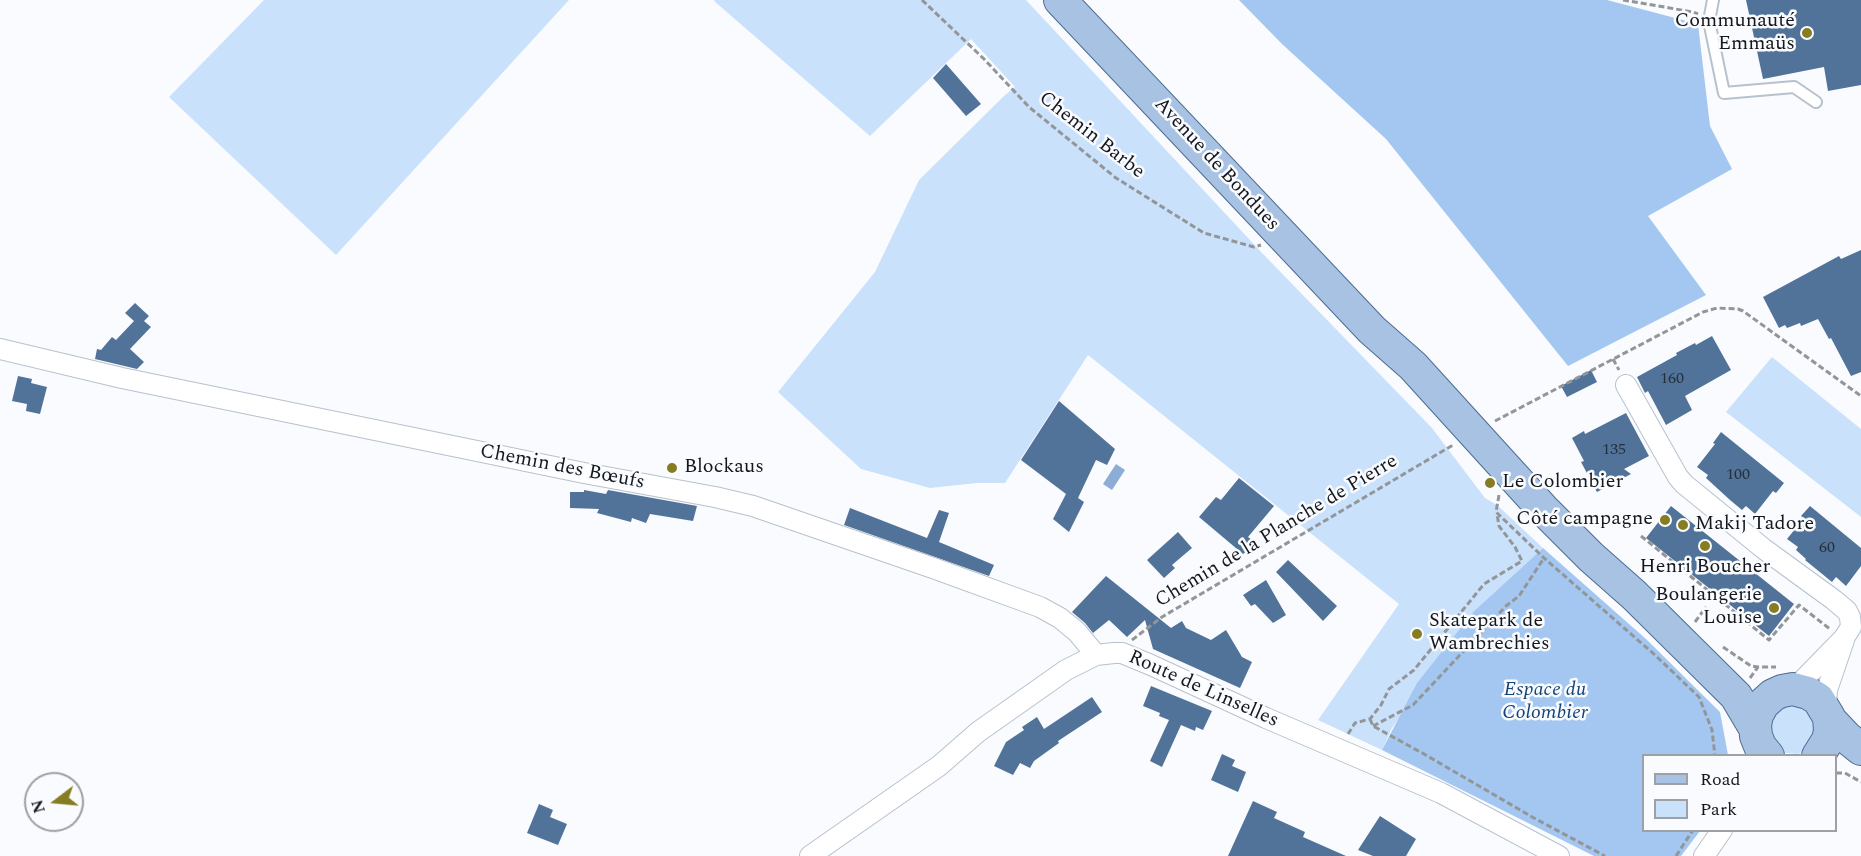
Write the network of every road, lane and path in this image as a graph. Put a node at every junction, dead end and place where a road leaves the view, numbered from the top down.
1 (922, 0) edge
2 (1060, 0) edge
3 (1623, 0) edge
4 (1713, 0) edge
5 (1709, 21) junction
6 (1816, 102) dead end
7 (1263, 245) dead end
8 (1372, 330) junction
9 (0, 349) edge
10 (1626, 385) dead end
11 (1861, 396) edge
12 (1453, 445) dead end
13 (1486, 445) junction
14 (1499, 494) dead end
15 (1543, 509) junction
16 (1496, 512) junction
17 (1641, 536) dead end
18 (1544, 558) junction
19 (1634, 595) junction
20 (1706, 607) dead end
21 (1692, 626) dead end
22 (1852, 632) edge
23 (1122, 653) junction
24 (1096, 655) junction
25 (1784, 691) junction
26 (1828, 715) junction
27 (1370, 719) junction
28 (1373, 726) junction
29 (1758, 744) edge
30 (1861, 749) edge
31 (1343, 750) junction
32 (1715, 754) edge
33 (1819, 754) edge
34 (1837, 758) edge
35 (1861, 769) edge
36 (1837, 773) edge
37 (1861, 782) edge
38 (1692, 832) edge
39 (1721, 832) edge
40 (810, 856) edge
41 (1559, 856) edge
42 (1605, 856) edge
43 (1676, 856) edge
44 (1704, 856) edge

1 - 7 path, Chemin Barbe
2 - 8 main road, Avenue de Bondues
3 - 5 path
4 - 5 lane
5 - 6 lane
8 - 13 main road, Avenue de Bondues
8 - 15 main road, Avenue de Bondues
9 - 24 street, Chemin des Bœufs
10 - 22 street
11 - 13 path
12 - 23 path, Chemin de la Planche de Pierre
13 - 15 main road, Avenue de Bondues
14 - 16 path
15 - 19 main road, Avenue de Bondues
16 - 18 path
16 - 27 path
17 - 22 path
18 - 28 path
18 - 32 path
19 - 25 main road, Avenue de Bondues
19 - 29 main road, Avenue de Bondues
20 - 21 path
22 - 25 street
22 - 26 street
23 - 24 street, Route de Linselles
23 - 31 street, Route de Linselles
24 - 40 street, Route de Linselles
25 - 26 main road, Avenue de Bondues
25 - 29 main road
26 - 30 main road
26 - 33 main road
27 - 28 path
27 - 31 path
28 - 42 path
31 - 41 street, Route de Linselles
34 - 35 main road
36 - 37 path
38 - 43 path
39 - 44 street

